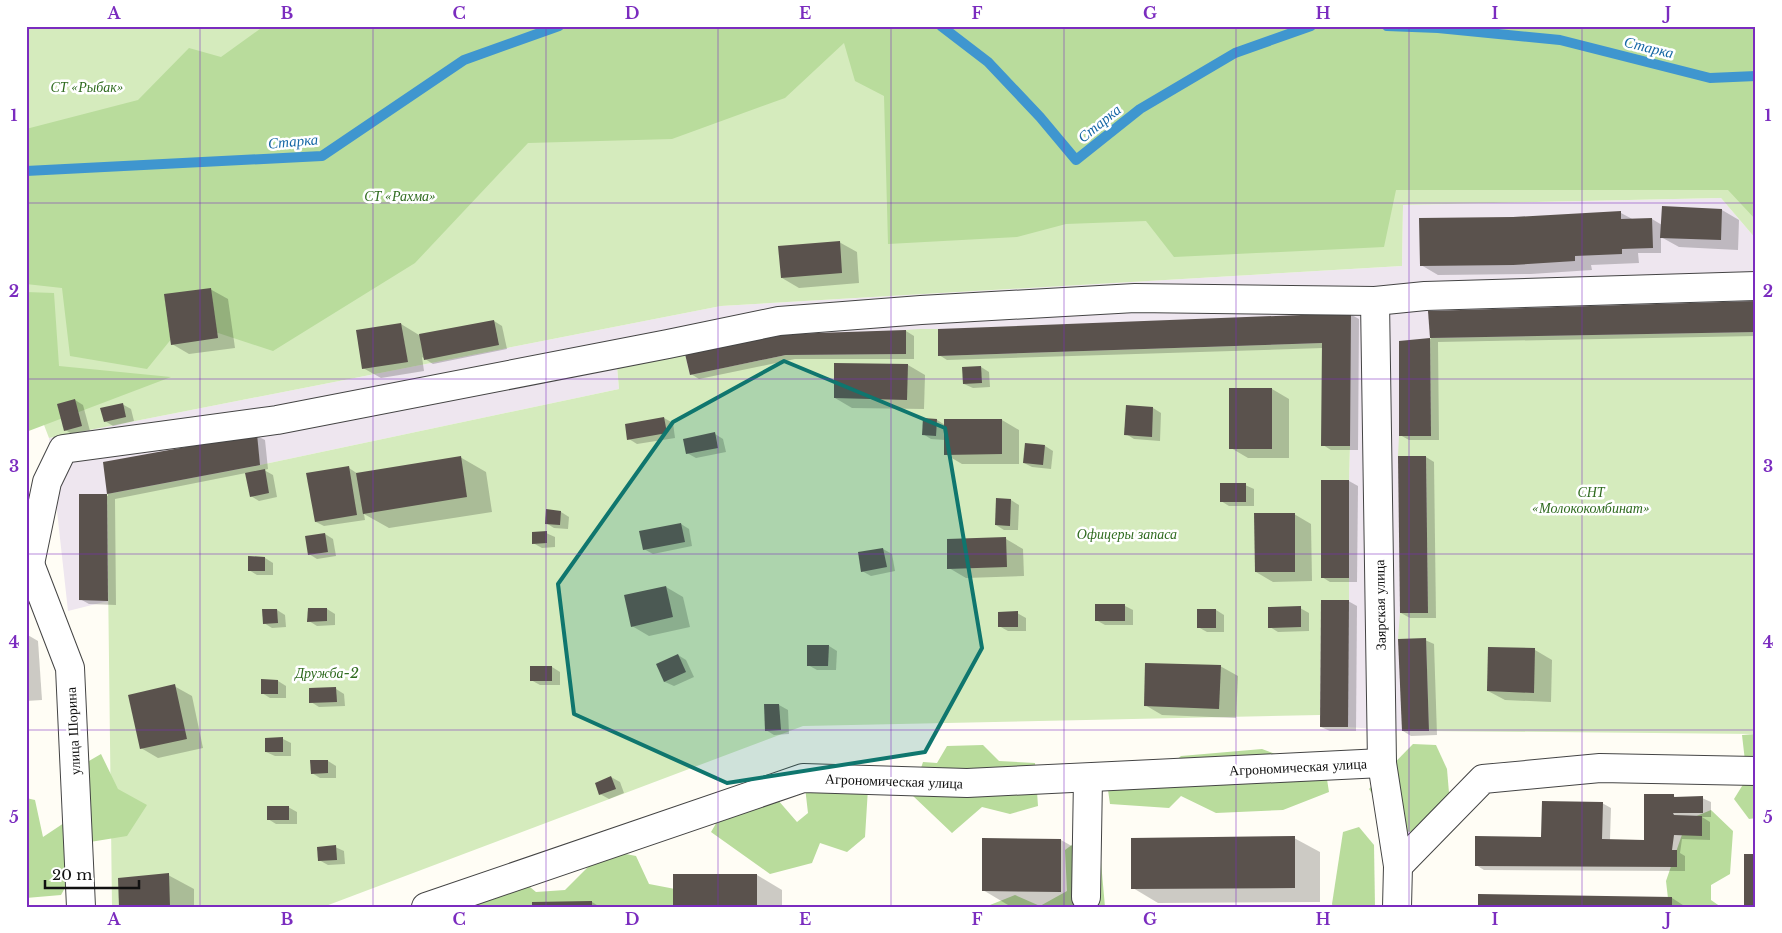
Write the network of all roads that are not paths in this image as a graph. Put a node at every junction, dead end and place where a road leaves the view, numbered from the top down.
1 (1756, 286) edge
2 (1375, 302) junction
3 (28, 564) edge
4 (1382, 763) junction
5 (1756, 771) edge
6 (1088, 778) junction
7 (1398, 866) junction
8 (1086, 897) dead end
9 (81, 907) edge
10 (426, 907) edge
11 (1397, 907) edge

1 - 2 street
2 - 3 street
2 - 4 street, Заярская улица
3 - 9 street, улица Шорина
4 - 6 street, Агрономическая улица
4 - 7 street, Заярская улица
5 - 7 street
6 - 8 street
6 - 10 street, Агрономическая улица
7 - 11 street, Заярская улица

